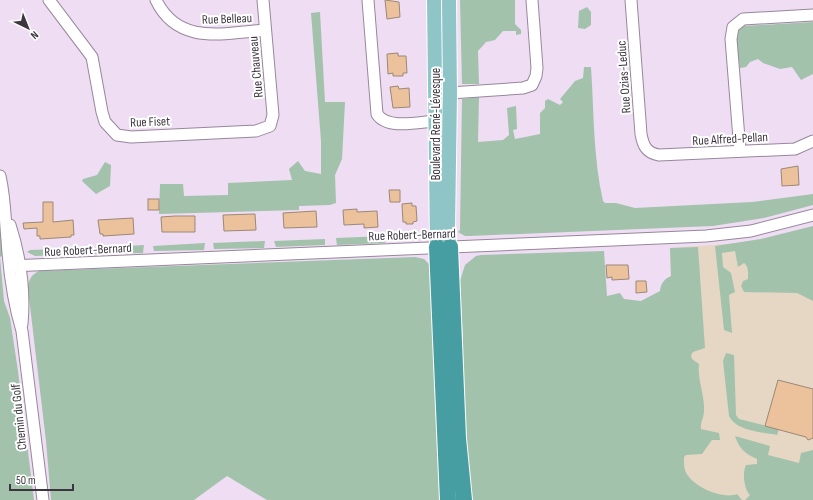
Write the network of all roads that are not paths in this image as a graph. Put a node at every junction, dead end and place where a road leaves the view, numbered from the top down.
1 (49, 0) edge
2 (156, 0) edge
3 (263, 0) edge
4 (368, 0) edge
5 (434, 0) edge
6 (449, 0) edge
7 (532, 0) edge
8 (631, 0) edge
9 (813, 16) edge
10 (266, 30) junction
11 (450, 93) junction
12 (435, 121) junction
13 (267, 129) joint
14 (813, 141) edge
15 (648, 151) joint
16 (740, 151) junction
17 (0, 176) edge
18 (813, 215) edge
19 (443, 247) junction
20 (15, 266) junction
21 (43, 500) edge
22 (448, 500) edge
23 (464, 500) edge

1 - 13 street, Rue Fiset
2 - 10 street, Rue Belleau
3 - 10 street, Rue Chauveau
4 - 12 street
5 - 12 main road, Boulevard René-Lévesque
6 - 11 main road, Boulevard René-Lévesque
7 - 11 street
8 - 15 street, Rue Ozias-Leduc
9 - 16 street
10 - 13 street, Rue Chauveau
11 - 19 main road, Boulevard René-Lévesque
12 - 19 main road, Boulevard René-Lévesque
14 - 16 street, Rue Alfred-Pellan
15 - 16 street, Rue Alfred-Pellan
17 - 20 street, Chemin du Golf
18 - 19 street, Rue Robert-Bernard
19 - 20 street, Rue Robert-Bernard
19 - 22 highway
19 - 23 highway
20 - 21 street, Chemin du Golf

